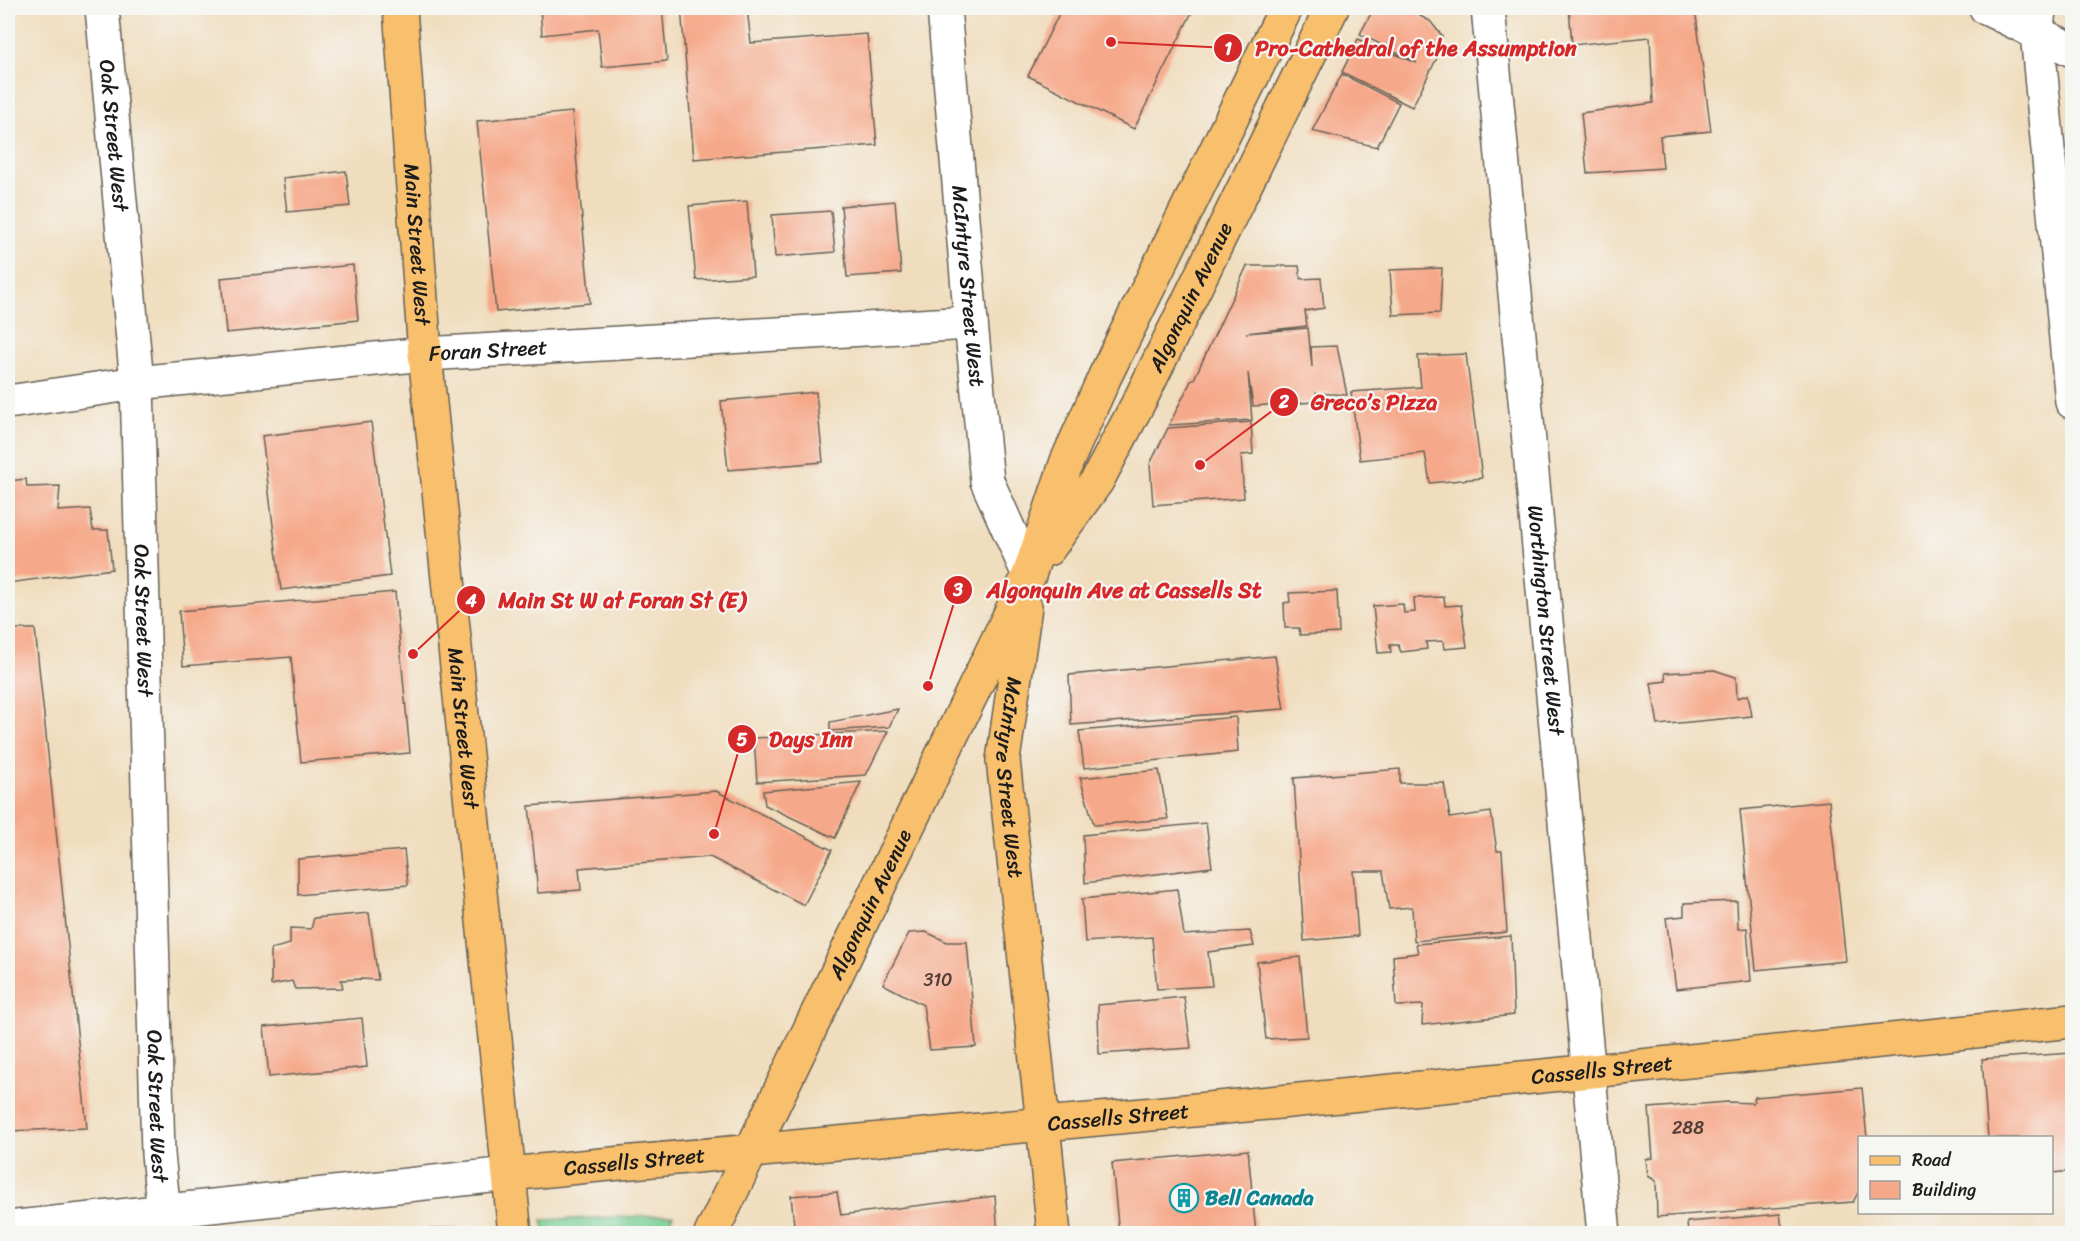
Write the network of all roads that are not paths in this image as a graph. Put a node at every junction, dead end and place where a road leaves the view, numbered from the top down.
1 (102, 8) edge
2 (400, 8) edge
3 (944, 8) edge
4 (1286, 8) edge
5 (1332, 8) edge
6 (1488, 8) edge
7 (1986, 8) edge
8 (2038, 20) edge
9 (2073, 50) edge
10 (970, 323) junction
11 (425, 354) junction
12 (137, 383) junction
13 (8, 402) edge
14 (2073, 402) edge
15 (1029, 575) junction
16 (2073, 1022) edge
17 (1588, 1072) junction
18 (1043, 1124) junction
19 (750, 1149) junction
20 (509, 1174) junction
21 (165, 1222) edge
22 (8, 1228) edge
23 (515, 1233) edge
24 (711, 1233) edge
25 (1054, 1233) edge
26 (1604, 1233) edge

1 - 12 street, Oak Street West
2 - 11 main road, Main Street West
3 - 10 street, McIntyre Street West
4 - 15 main road, Algonquin Avenue
5 - 15 main road, Algonquin Avenue
6 - 17 street, Worthington Street West
7 - 8 street
8 - 9 street
8 - 14 street
10 - 11 street, Foran Street
10 - 15 street, McIntyre Street West
11 - 12 street, Foran Street
11 - 20 main road, Main Street West
12 - 13 street, Foran Street
12 - 21 street, Oak Street West
15 - 18 main road, McIntyre Street West
15 - 19 main road, Algonquin Avenue
16 - 17 main road, Cassells Street
17 - 18 main road, Cassells Street
17 - 26 street, Worthington Street West
18 - 19 main road, Cassells Street
18 - 25 main road, McIntyre Street West
19 - 20 main road, Cassells Street
19 - 24 main road, Algonquin Avenue
20 - 21 street, Cassells Street
20 - 23 main road, Main Street West
21 - 22 street, Cassells Street

